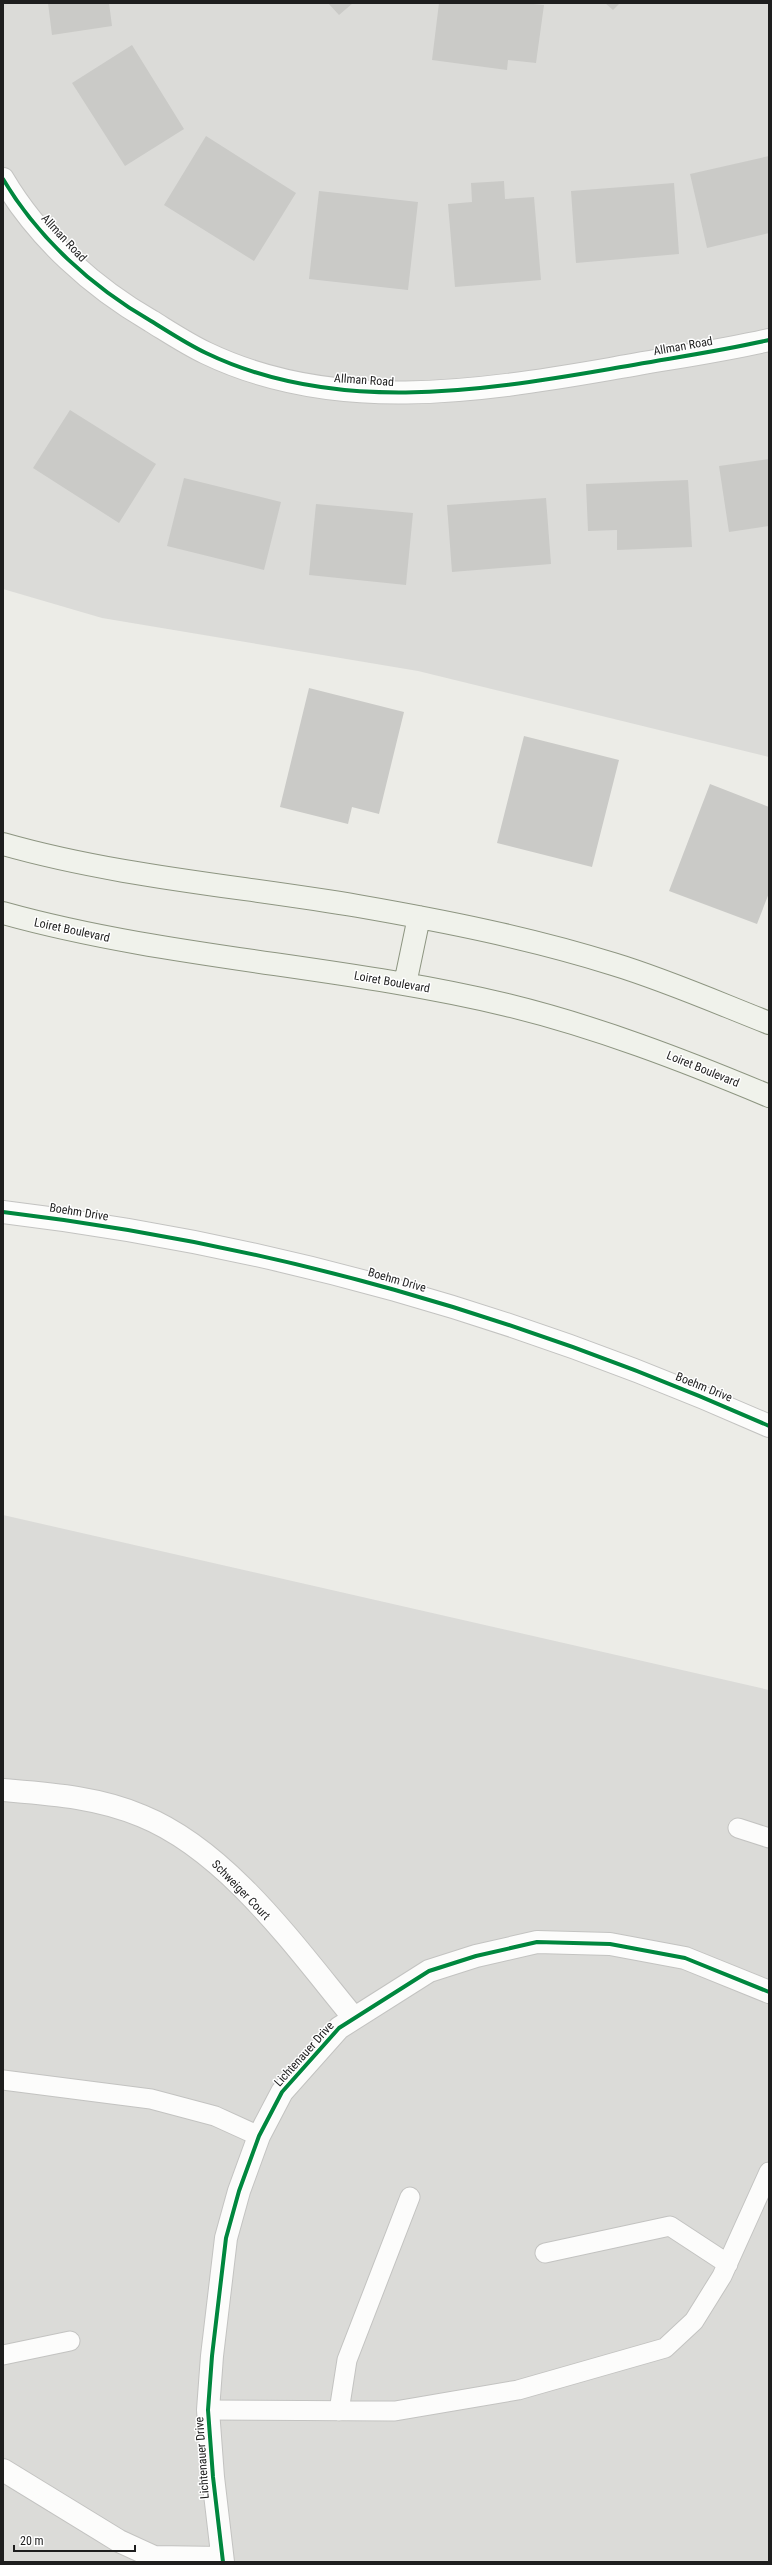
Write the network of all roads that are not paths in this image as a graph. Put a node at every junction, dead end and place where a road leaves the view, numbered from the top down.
1 (3, 179) edge
2 (9, 204) edge
3 (769, 340) edge
4 (3, 844) edge
5 (3, 913) edge
6 (419, 917) junction
7 (405, 984) junction
8 (769, 1023) edge
9 (769, 1096) edge
10 (3, 1212) edge
11 (769, 1426) edge
12 (3, 1790) edge
13 (738, 1828) dead end
14 (769, 1838) edge
15 (769, 1992) edge
16 (354, 2018) junction
17 (3, 2080) edge
18 (259, 2136) junction
19 (769, 2172) edge
20 (410, 2197) dead end
21 (545, 2253) dead end
22 (728, 2264) junction
23 (70, 2342) dead end
24 (3, 2355) edge
25 (208, 2410) junction
26 (340, 2411) junction
27 (3, 2470) edge
28 (222, 2560) edge

1 - 2 street, Allman Road
2 - 3 street, Allman Road
4 - 6 street
5 - 7 street, Loiret Boulevard
6 - 7 street
6 - 8 street
7 - 9 street, Loiret Boulevard
10 - 11 street, Boehm Drive
12 - 16 street, Schweiger Court
13 - 14 lane
15 - 16 street, Lichtenauer Drive
16 - 18 street, Lichtenauer Drive
17 - 18 lane
18 - 25 street, Lichtenauer Drive
19 - 22 lane
20 - 26 lane
21 - 22 lane
22 - 26 lane
23 - 24 lane
25 - 26 lane
25 - 28 street, Lichtenauer Drive
27 - 28 street

